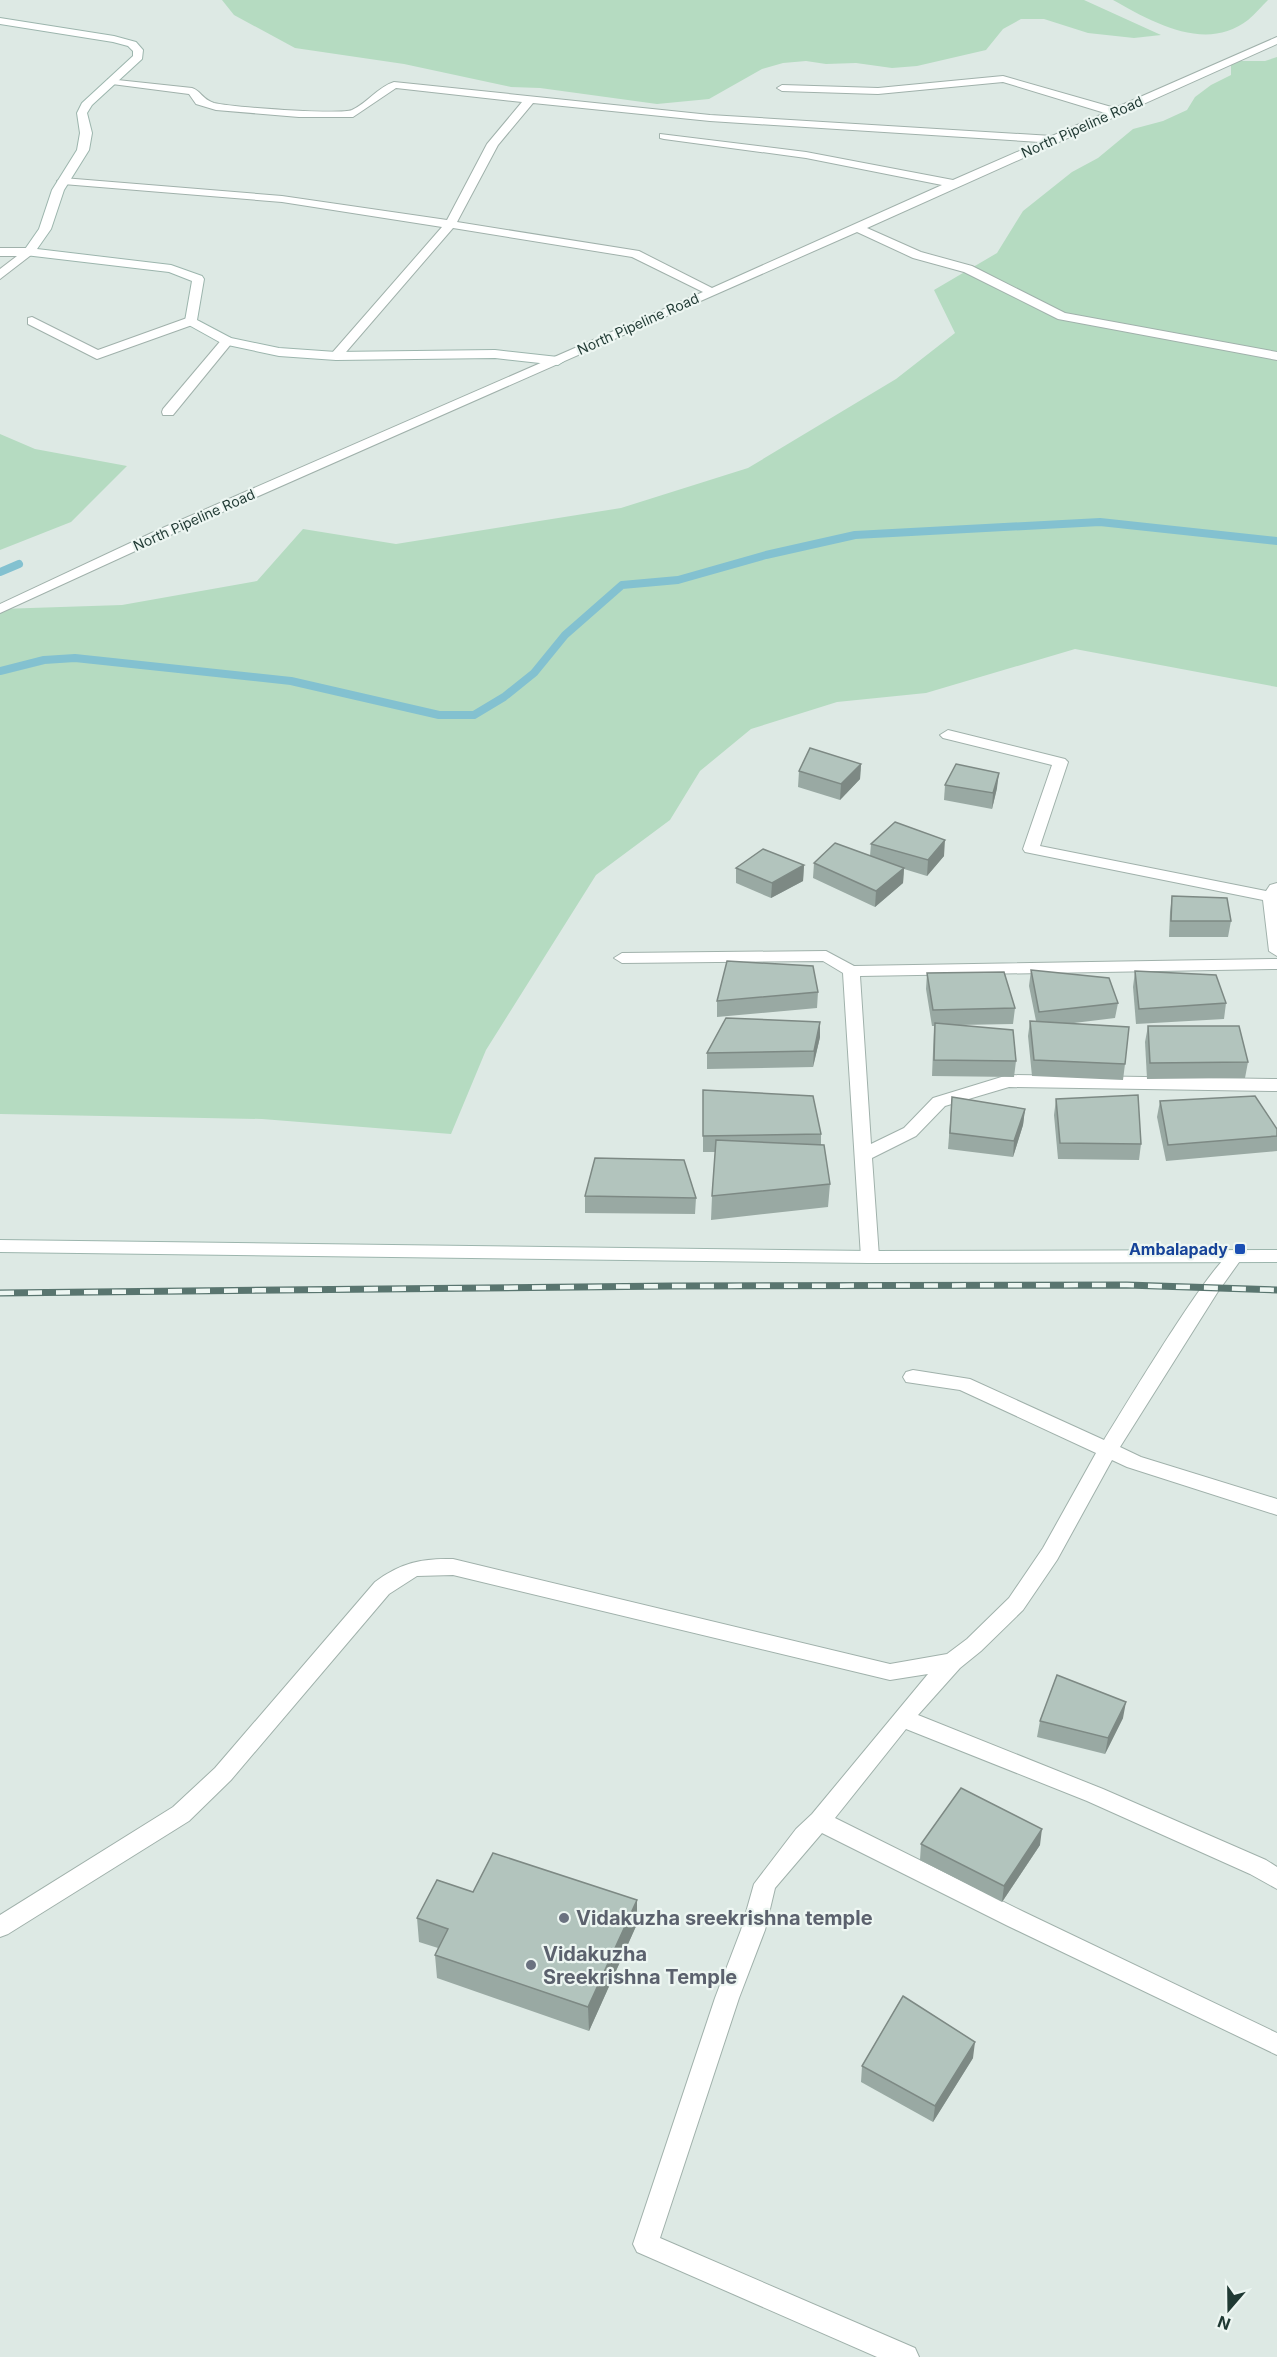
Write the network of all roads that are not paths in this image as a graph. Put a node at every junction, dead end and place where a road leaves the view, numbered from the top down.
1 (0, 21) edge
2 (1277, 40) edge
3 (112, 81) junction
4 (782, 88) dead end
5 (530, 99) junction
6 (1114, 112) junction
7 (664, 136) dead end
8 (1055, 139) junction
9 (63, 181) junction
10 (954, 184) junction
11 (451, 223) junction
12 (856, 227) junction
13 (0, 252) edge
14 (29, 252) junction
15 (0, 275) edge
16 (710, 291) junction
17 (32, 321) dead end
18 (191, 321) junction
19 (227, 341) junction
20 (336, 356) junction
21 (1277, 356) edge
22 (558, 361) junction
23 (168, 412) dead end
24 (0, 609) edge
25 (948, 735) dead end
26 (1274, 892) edge
27 (1277, 951) edge
28 (622, 958) dead end
29 (1277, 964) edge
30 (851, 971) junction
31 (1277, 1085) edge
32 (863, 1155) junction
33 (0, 1246) edge
34 (1277, 1256) edge
35 (870, 1257) junction
36 (1233, 1258) junction
37 (913, 1377) dead end
38 (1108, 1450) junction
39 (1277, 1508) edge
40 (952, 1662) junction
41 (903, 1718) junction
42 (820, 1821) junction
43 (1277, 1879) edge
44 (0, 1927) edge
45 (1277, 2044) edge
46 (906, 2357) edge

1 - 3 street
2 - 6 street, North Pipeline Road
3 - 5 street
3 - 9 street
4 - 6 street
5 - 8 street
5 - 11 street
6 - 8 street, North Pipeline Road
7 - 10 street
8 - 10 street, North Pipeline Road
9 - 11 street
9 - 14 street
10 - 12 street, North Pipeline Road
11 - 16 street
11 - 20 street
12 - 16 street, North Pipeline Road
12 - 21 street
13 - 14 street
14 - 15 street
14 - 18 street
16 - 22 street, North Pipeline Road
17 - 18 street
18 - 19 street
19 - 20 street
19 - 23 street
20 - 22 street
22 - 24 street, North Pipeline Road
25 - 26 street
26 - 27 street
28 - 30 street
29 - 30 street
30 - 32 street
31 - 32 street
32 - 35 street
33 - 35 street
34 - 36 street
35 - 36 street
36 - 38 street
37 - 38 street
38 - 39 street
38 - 40 street
40 - 41 street
40 - 44 street
41 - 42 street
41 - 43 street
42 - 45 street
42 - 46 street

